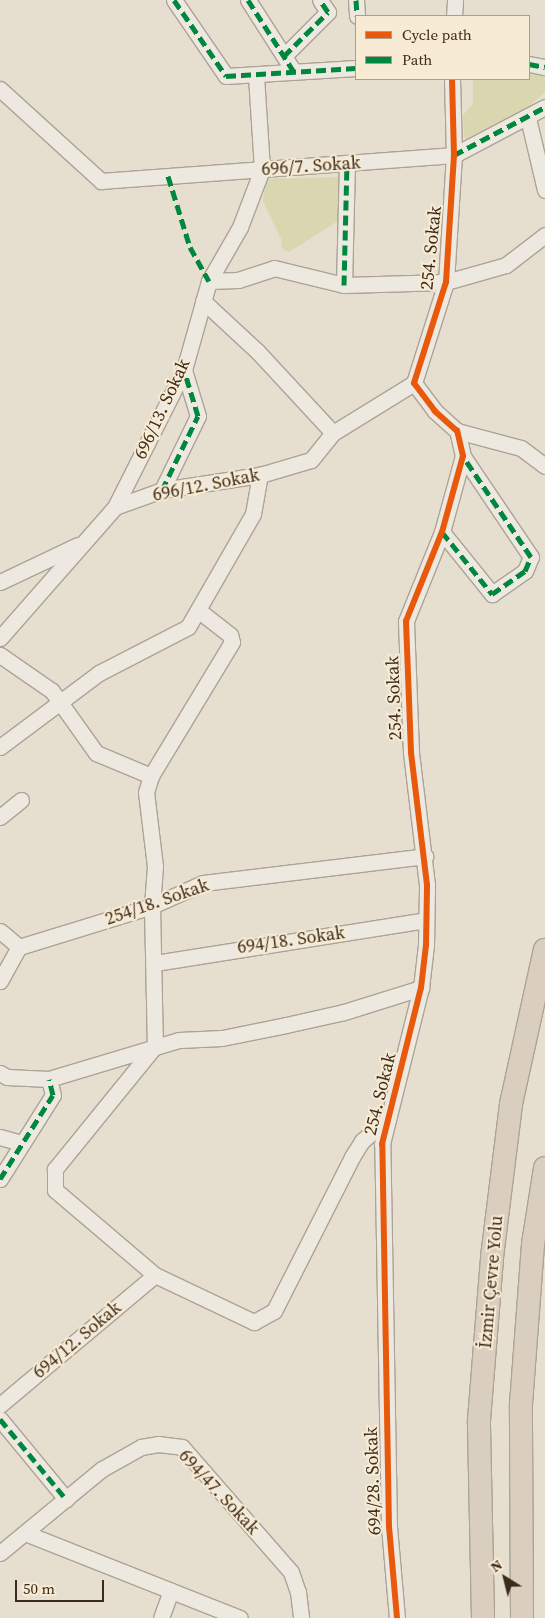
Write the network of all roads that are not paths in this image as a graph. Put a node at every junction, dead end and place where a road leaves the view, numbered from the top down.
1 (174, 0) edge
2 (248, 0) edge
3 (356, 0) edge
4 (454, 0) edge
5 (324, 6) edge
6 (357, 15) edge
7 (454, 15) edge
8 (284, 56) junction
9 (530, 64) edge
10 (545, 66) edge
11 (355, 68) edge
12 (294, 72) junction
13 (256, 74) junction
14 (452, 80) edge
15 (0, 89) edge
16 (545, 107) edge
17 (528, 118) junction
18 (454, 155) junction
19 (346, 163) junction
20 (262, 169) junction
21 (545, 190) edge
22 (545, 235) edge
23 (209, 281) junction
24 (446, 282) junction
25 (344, 285) junction
26 (203, 301) junction
27 (184, 370) junction
28 (414, 383) junction
29 (457, 431) junction
30 (333, 433) junction
31 (463, 456) junction
32 (545, 466) edge
33 (260, 475) junction
34 (162, 490) junction
35 (115, 507) junction
36 (442, 532) junction
37 (84, 543) junction
38 (0, 582) edge
39 (198, 610) junction
40 (0, 638) edge
41 (0, 655) edge
42 (60, 702) junction
43 (0, 747) edge
44 (151, 776) junction
45 (21, 800) dead end
46 (0, 817) edge
47 (425, 856) junction
48 (152, 906) junction
49 (426, 920) junction
50 (0, 931) edge
51 (19, 947) junction
52 (545, 950) edge
53 (155, 963) junction
54 (0, 981) edge
55 (422, 988) junction
56 (155, 1046) junction
57 (0, 1073) edge
58 (49, 1079) junction
59 (388, 1118) junction
60 (0, 1137) edge
61 (21, 1143) junction
62 (545, 1168) edge
63 (0, 1179) edge
64 (155, 1275) junction
65 (384, 1342) joint
66 (0, 1404) edge
67 (0, 1419) edge
68 (66, 1499) junction
69 (24, 1533) junction
70 (0, 1553) edge
71 (171, 1591) junction
72 (161, 1618) edge
73 (240, 1618) edge
74 (300, 1618) edge
75 (397, 1618) edge
76 (483, 1618) edge
77 (522, 1618) edge

1 - 13 street
2 - 8 street
3 - 6 street
4 - 7 street
5 - 8 street
8 - 12 street
9 - 10 street
11 - 12 street
12 - 13 street
13 - 20 street
14 - 18 street, 254. Sokak
15 - 20 street, 696/7. Sokak
16 - 17 street
17 - 18 street
17 - 21 street
18 - 19 street, 696/7. Sokak
18 - 24 street, 254. Sokak
19 - 20 street, 696/7. Sokak
19 - 25 street
20 - 23 street, 696/13. Sokak
22 - 24 street
23 - 25 street
23 - 26 street, 696/13. Sokak
24 - 25 street
24 - 28 street, 254. Sokak
26 - 27 street, 696/13. Sokak
26 - 30 street
27 - 34 street
27 - 35 street, 696/13. Sokak
28 - 29 street
28 - 30 street, 696/12. Sokak
29 - 31 street, 254. Sokak
29 - 32 street
30 - 33 street, 696/12. Sokak
31 - 36 street, 254. Sokak
31 - 36 street
33 - 34 street, 696/12. Sokak
33 - 39 street
34 - 35 street, 696/12. Sokak
35 - 37 street, 696/12. Sokak
36 - 47 street, 254. Sokak
37 - 38 street
37 - 40 street, 696/12. Sokak
39 - 42 street
39 - 44 street
41 - 42 street
42 - 43 street
42 - 44 street
44 - 48 street
45 - 46 street
47 - 48 street, 254/18. Sokak
47 - 49 street, 254. Sokak
48 - 51 street, 254/18. Sokak
48 - 53 street
49 - 53 street, 694/18. Sokak
49 - 55 street, 254. Sokak
50 - 51 street
51 - 54 street
52 - 76 highway, İzmir Çevre Yolu
53 - 56 street
55 - 56 street
55 - 59 street, 254. Sokak
56 - 58 street
56 - 64 street
57 - 58 street
58 - 61 street
59 - 64 street
59 - 65 street, 254. Sokak
60 - 61 street
61 - 63 street
62 - 77 highway
64 - 66 street, 694/12. Sokak
65 - 75 street, 694/28. Sokak
67 - 68 street
68 - 69 street, 694/47. Sokak
68 - 74 street, 694/47. Sokak
69 - 70 street, 694/47. Sokak
69 - 71 street
71 - 72 street
71 - 73 street

